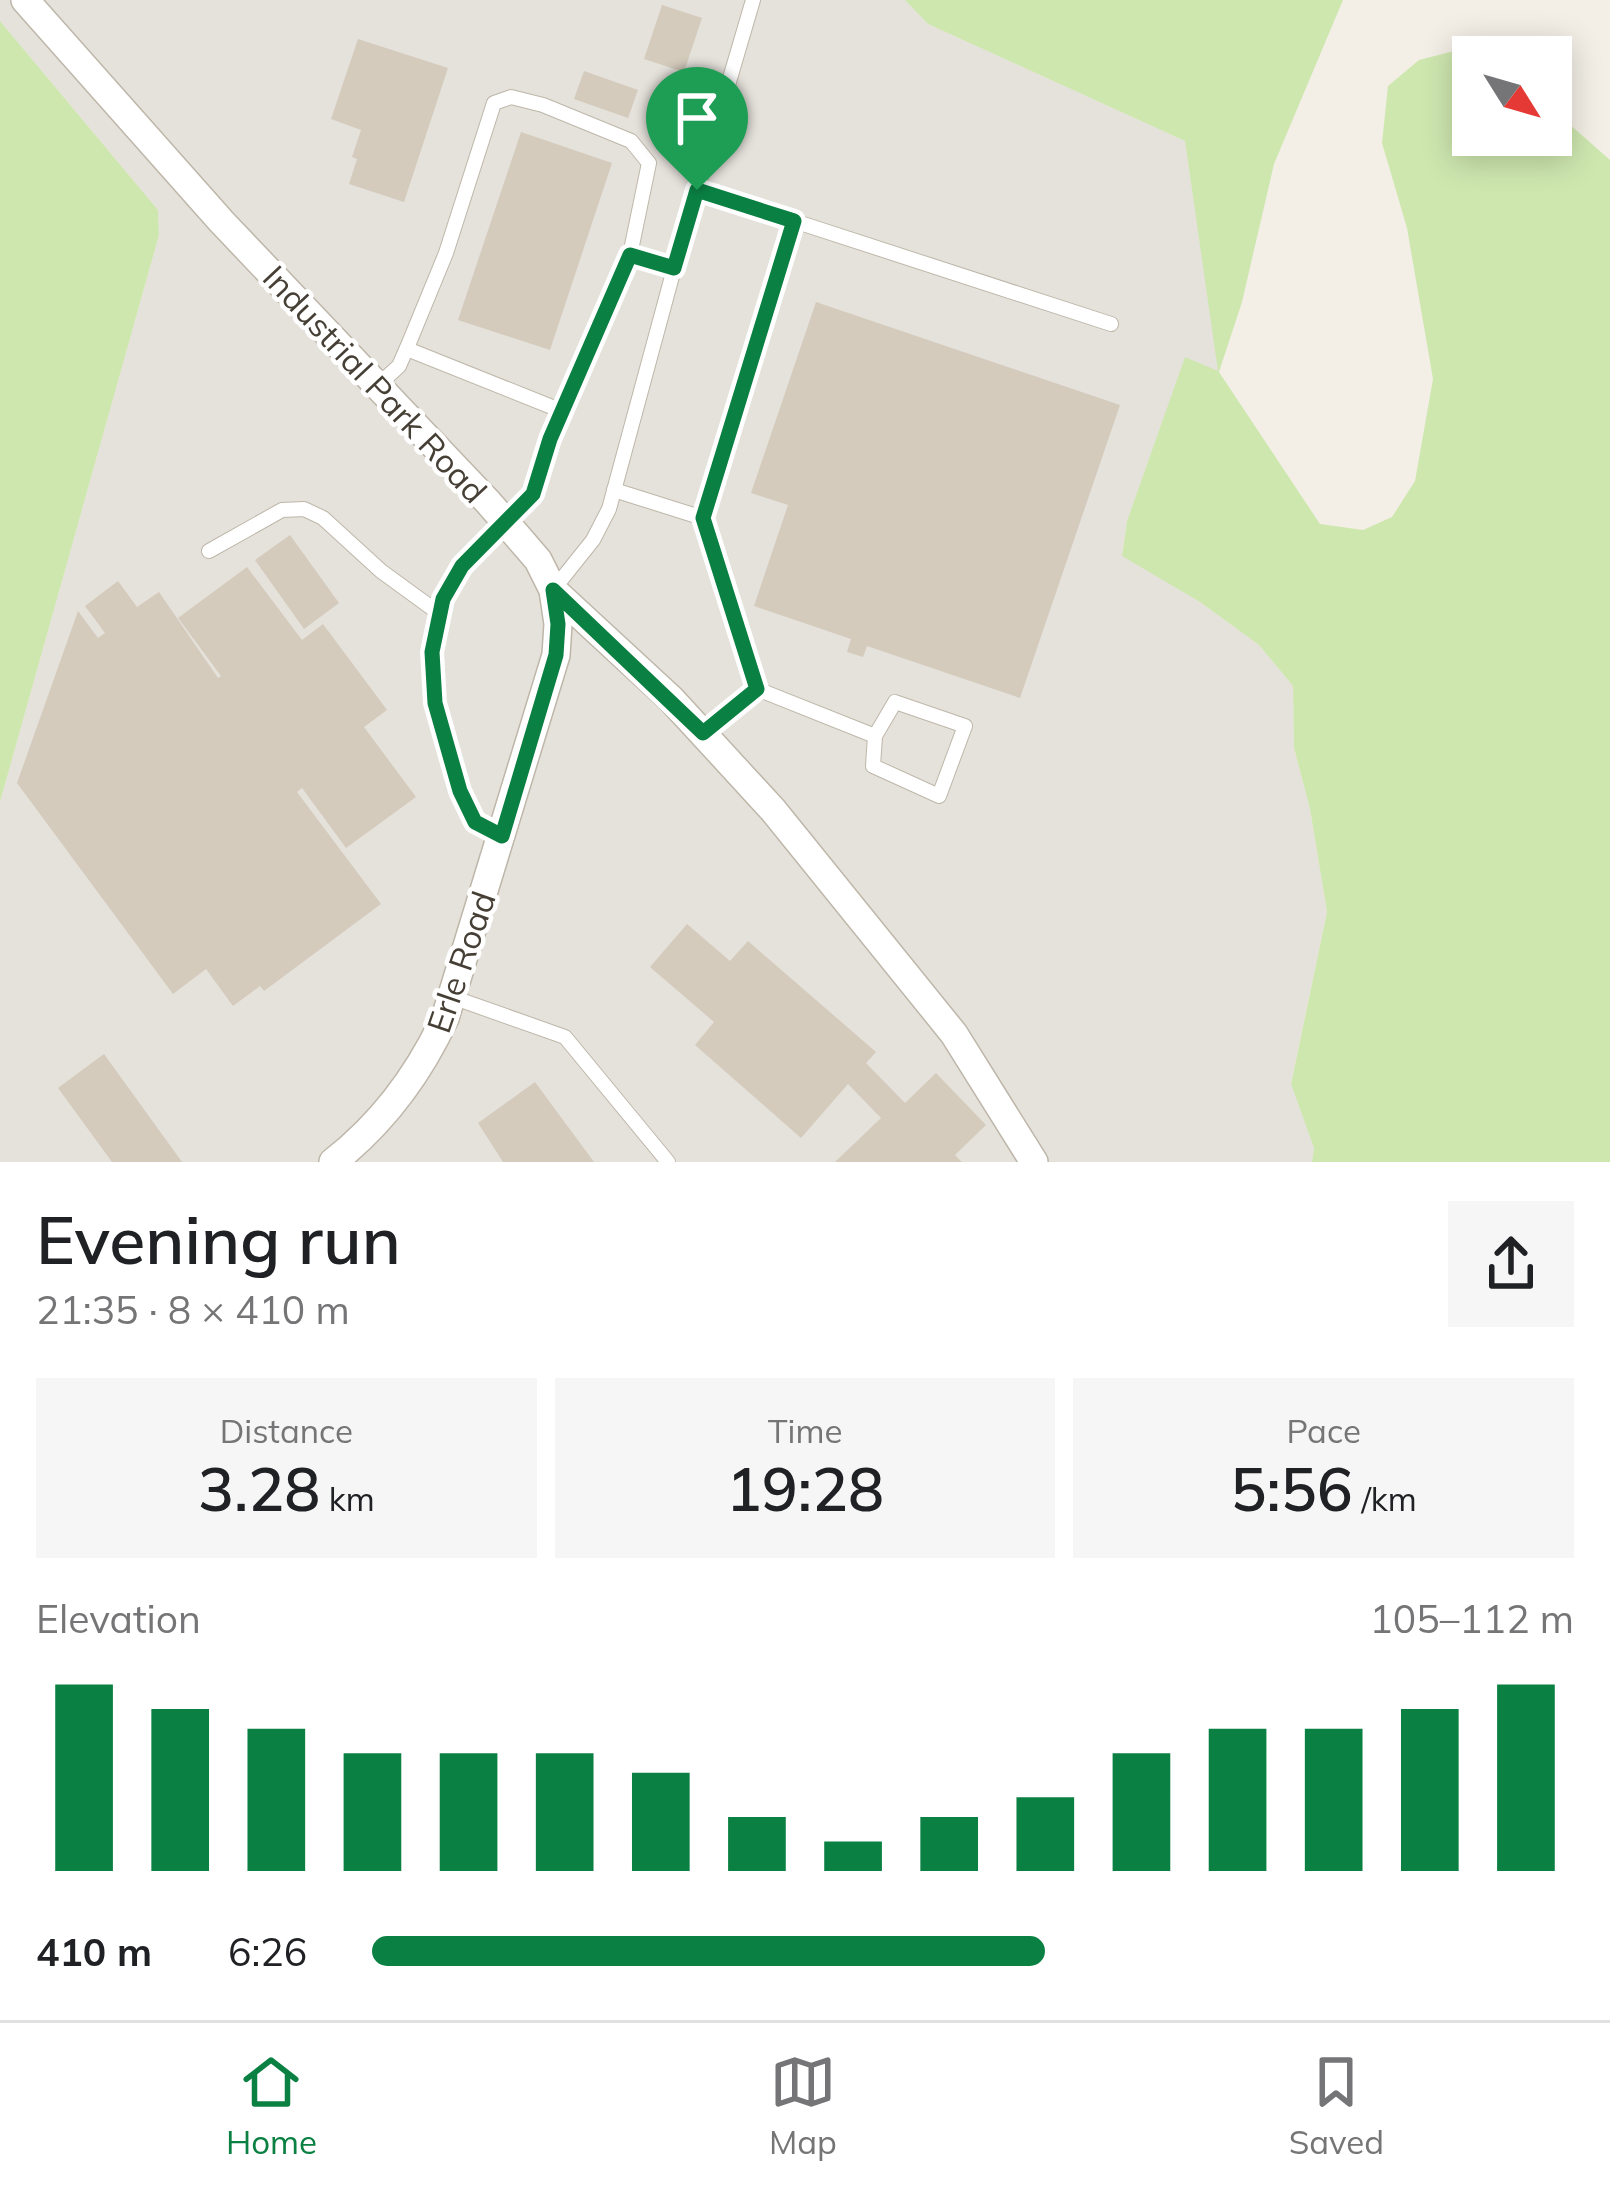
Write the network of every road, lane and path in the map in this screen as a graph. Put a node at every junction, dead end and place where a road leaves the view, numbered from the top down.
1 (26, 0) edge
2 (753, 0) edge
3 (697, 190) junction
4 (794, 221) junction
5 (630, 255) junction
6 (674, 268) junction
7 (1111, 324) dead end
8 (407, 349) junction
9 (377, 386) junction
10 (562, 411) junction
11 (614, 490) junction
12 (703, 518) junction
13 (505, 522) junction
14 (208, 551) dead end
15 (553, 590) junction
16 (440, 614) junction
17 (757, 689) junction
18 (703, 733) junction
19 (875, 736) junction
20 (502, 836) junction
21 (452, 997) junction
22 (333, 1162) edge
23 (668, 1162) edge
24 (1034, 1162) edge

1 - 9 street, Industrial Park Road
2 - 3 lane
3 - 4 lane
3 - 6 lane
4 - 7 lane
4 - 12 lane
5 - 6 lane
5 - 8 lane
5 - 10 lane
6 - 11 lane
8 - 9 lane
8 - 10 lane
9 - 13 street, Industrial Park Road
10 - 13 lane
11 - 12 lane
11 - 15 lane
12 - 17 lane
13 - 15 street, Industrial Park Road
13 - 16 lane
14 - 16 lane
15 - 18 street, Industrial Park Road
15 - 20 street, Erle Road
16 - 20 lane
17 - 18 lane
17 - 19 lane
18 - 24 street, Industrial Park Road
19 - 19 lane
20 - 21 street, Erle Road
21 - 22 street, Erle Road
21 - 23 lane

